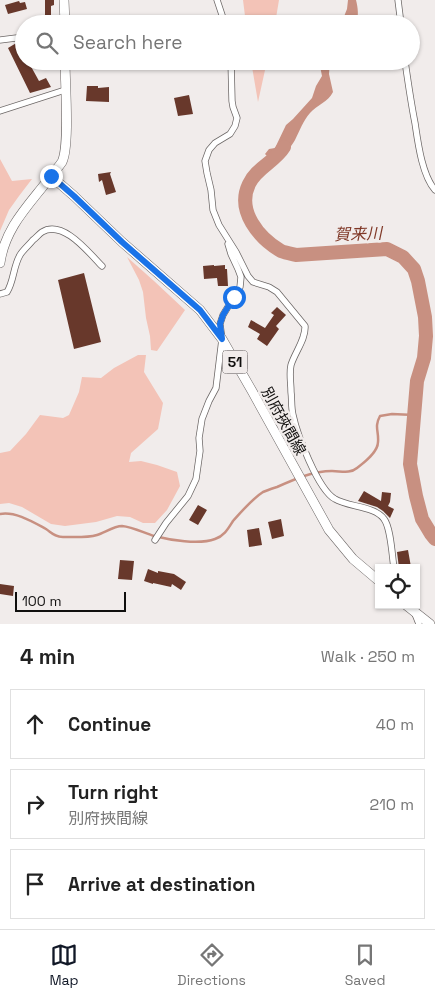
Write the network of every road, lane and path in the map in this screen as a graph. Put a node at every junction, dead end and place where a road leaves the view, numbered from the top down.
1 (64, 0) edge
2 (217, 0) edge
3 (398, 0) edge
4 (65, 15) edge
5 (222, 15) edge
6 (400, 15) edge
7 (15, 38) edge
8 (0, 40) edge
9 (65, 70) edge
10 (231, 70) edge
11 (406, 70) edge
12 (65, 90) junction
13 (0, 111) edge
14 (51, 176) junction
15 (435, 190) edge
16 (227, 239) junction
17 (0, 263) edge
18 (102, 266) dead end
19 (0, 294) edge
20 (222, 339) junction
21 (155, 540) dead end
22 (393, 564) edge
23 (375, 578) edge
24 (411, 609) edge
25 (415, 612) junction
26 (419, 624) edge
27 (430, 624) edge

1 - 4 main road
2 - 5 street
3 - 6 street
7 - 8 street
9 - 12 main road
10 - 16 street
11 - 15 street
12 - 13 street
12 - 14 main road
14 - 17 main road
14 - 20 main road, 別府挾間線 / 51
16 - 20 street
16 - 22 street
18 - 19 street
20 - 21 street
20 - 23 main road, 別府挾間線 / 51
24 - 25 main road
25 - 26 street
25 - 27 main road

